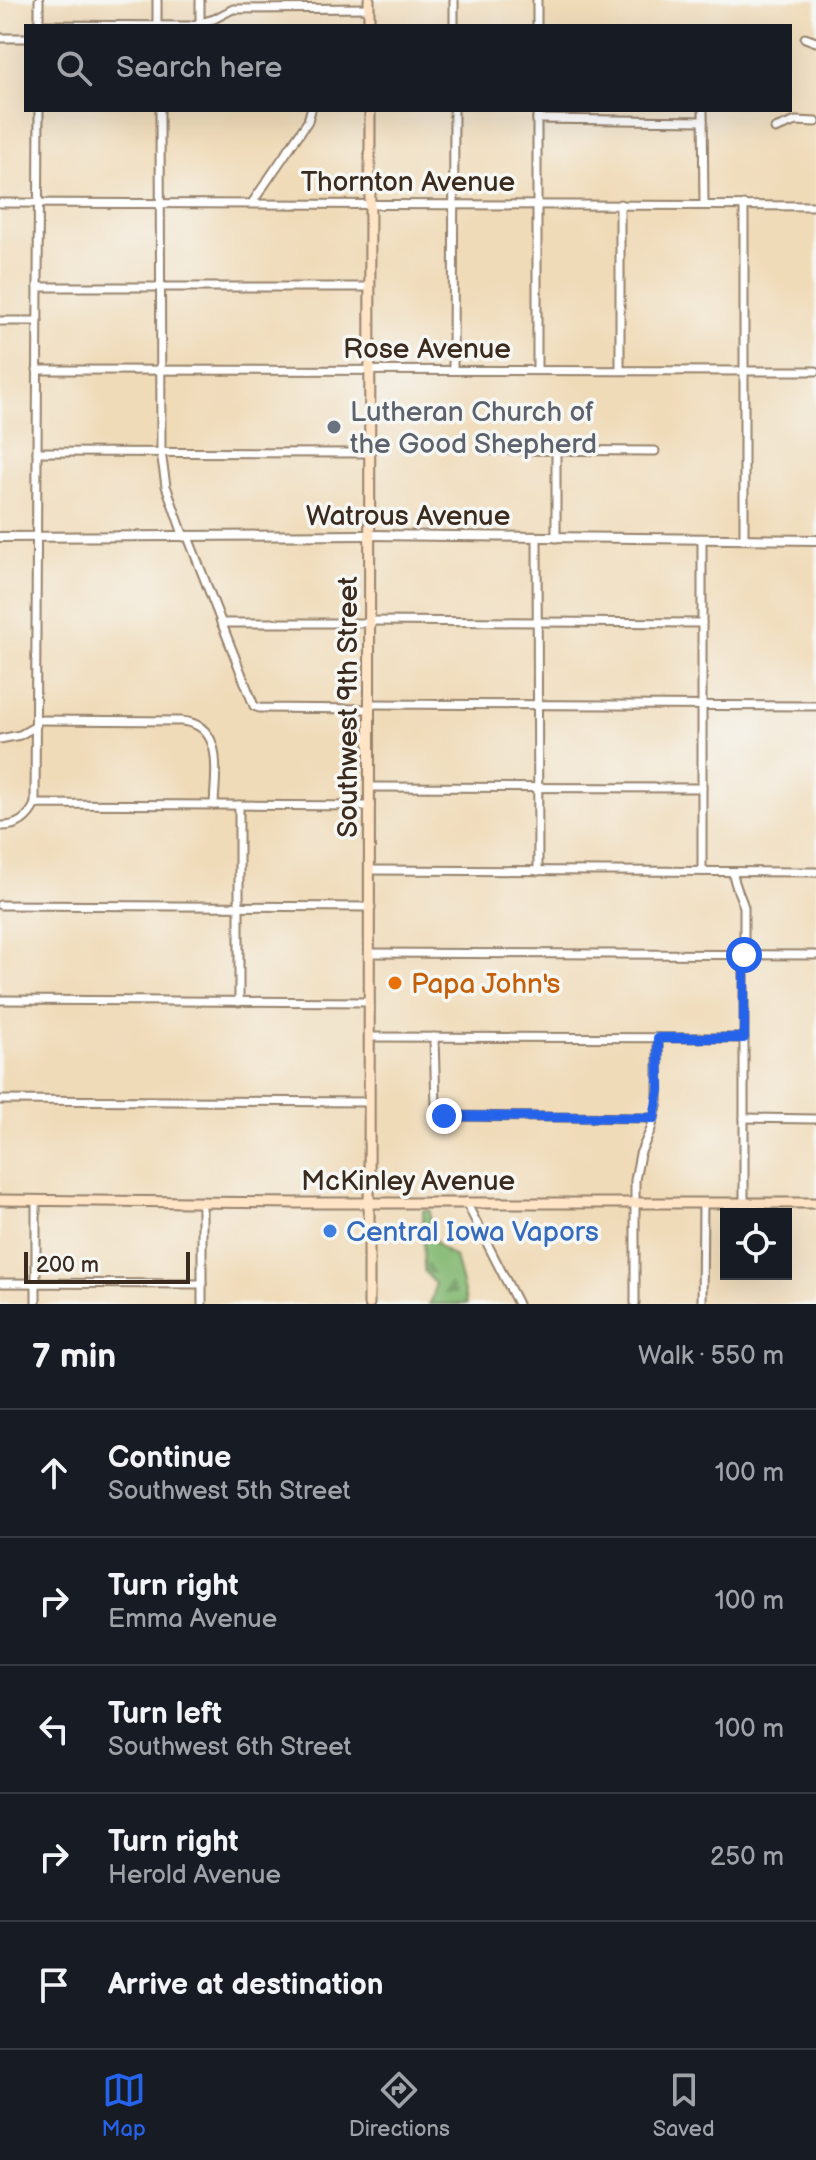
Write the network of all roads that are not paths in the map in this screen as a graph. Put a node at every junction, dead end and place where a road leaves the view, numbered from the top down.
1 (39, 0) edge
2 (157, 0) edge
3 (200, 0) edge
4 (454, 0) edge
5 (537, 0) edge
6 (369, 4) edge
7 (39, 24) edge
8 (157, 24) edge
9 (200, 24) joint
10 (454, 24) edge
11 (537, 24) edge
12 (0, 38) edge
13 (24, 38) edge
14 (805, 38) dead end
15 (816, 42) edge
16 (39, 112) edge
17 (160, 112) edge
18 (310, 112) edge
19 (370, 112) edge
20 (454, 112) edge
21 (537, 112) edge
22 (703, 112) edge
23 (537, 119) junction
24 (703, 121) junction
25 (816, 122) edge
26 (775, 129) dead end
27 (0, 203) edge
28 (38, 203) junction
29 (252, 203) junction
30 (370, 203) junction
31 (454, 203) junction
32 (161, 204) junction
33 (537, 204) junction
34 (620, 204) junction
35 (704, 205) junction
36 (744, 205) junction
37 (816, 206) edge
38 (38, 287) junction
39 (161, 287) junction
40 (370, 287) junction
41 (0, 321) edge
42 (38, 321) junction
43 (369, 369) junction
44 (37, 370) junction
45 (161, 370) junction
46 (453, 370) junction
47 (537, 370) junction
48 (620, 370) junction
49 (745, 371) junction
50 (816, 371) edge
51 (490, 450) dead end
52 (556, 450) junction
53 (655, 451) dead end
54 (37, 452) junction
55 (161, 452) junction
56 (369, 453) junction
57 (369, 535) junction
58 (0, 537) edge
59 (37, 537) junction
60 (186, 537) junction
61 (537, 538) junction
62 (556, 538) junction
63 (702, 539) junction
64 (744, 539) junction
65 (816, 540) edge
66 (369, 622) junction
67 (537, 622) junction
68 (221, 623) junction
69 (702, 623) junction
70 (537, 705) junction
71 (369, 706) junction
72 (702, 706) junction
73 (816, 706) edge
74 (36, 723) junction
75 (0, 739) edge
76 (370, 787) junction
77 (538, 787) junction
78 (702, 788) junction
79 (35, 804) junction
80 (214, 805) junction
81 (239, 805) junction
82 (370, 806) junction
83 (0, 826) edge
84 (370, 870) junction
85 (538, 871) junction
86 (702, 871) junction
87 (733, 872) junction
88 (816, 872) edge
89 (0, 905) edge
90 (239, 906) junction
91 (371, 907) junction
92 (370, 953) junction
93 (744, 955) junction
94 (816, 955) edge
95 (0, 1000) edge
96 (239, 1002) junction
97 (370, 1002) junction
98 (370, 1037) junction
99 (434, 1037) junction
100 (658, 1038) junction
101 (744, 1038) junction
102 (0, 1100) edge
103 (369, 1102) junction
104 (654, 1118) junction
105 (744, 1118) junction
106 (816, 1119) edge
107 (0, 1200) edge
108 (36, 1200) junction
109 (202, 1201) junction
110 (369, 1202) junction
111 (466, 1202) junction
112 (635, 1203) junction
113 (703, 1203) junction
114 (744, 1203) junction
115 (816, 1203) edge
116 (0, 1283) edge
117 (36, 1283) junction
118 (202, 1284) junction
119 (36, 1304) edge
120 (202, 1304) edge
121 (369, 1304) edge
122 (518, 1304) edge
123 (635, 1304) edge
124 (702, 1304) edge

1 - 7 street
2 - 8 street
3 - 9 street
4 - 10 street
5 - 11 street
6 - 9 street
12 - 13 street
14 - 15 street
16 - 28 street
17 - 32 street
18 - 29 street
19 - 30 main road, Southwest 9th Street
20 - 31 street
21 - 23 street
22 - 24 street
23 - 24 street
23 - 33 street
24 - 35 street
25 - 26 street
27 - 28 street, Thornton Avenue
28 - 32 street, Thornton Avenue
28 - 38 street
29 - 30 street, Thornton Avenue
29 - 32 street, Thornton Avenue
30 - 31 street, Thornton Avenue
30 - 40 main road, Southwest 9th Street
31 - 33 street, Thornton Avenue
31 - 46 street
32 - 39 street
33 - 34 street, Thornton Avenue
33 - 47 street
34 - 35 street, Thornton Avenue
34 - 48 street
35 - 36 street, Thornton Avenue
36 - 37 street, Thornton Avenue
36 - 49 street
38 - 39 street
38 - 42 street
39 - 40 street
39 - 45 street
40 - 43 main road, Southwest 9th Street
41 - 42 street
42 - 44 street
43 - 45 street, Rose Avenue
43 - 46 street, Rose Avenue
43 - 56 main road, Southwest 9th Street
44 - 45 street, Rose Avenue
44 - 54 street
45 - 55 street
46 - 47 street, Rose Avenue
47 - 48 street, Rose Avenue
48 - 49 street, Rose Avenue
49 - 50 street, Rose Avenue
49 - 64 street
51 - 52 street
52 - 53 street
52 - 62 street
54 - 55 street
54 - 59 street
55 - 56 street
55 - 60 street
56 - 57 main road, Southwest 9th Street
57 - 60 street, Watrous Avenue
57 - 61 street, Watrous Avenue
57 - 66 main road, Southwest 9th Street
58 - 59 street, Watrous Avenue
59 - 60 street, Watrous Avenue
59 - 74 street
60 - 68 street
61 - 62 street, Watrous Avenue
61 - 67 street
62 - 63 street, Watrous Avenue
63 - 64 street, Watrous Avenue
63 - 69 street
64 - 65 street, Watrous Avenue
66 - 67 street
66 - 68 street
66 - 71 main road, Southwest 9th Street
67 - 69 street
67 - 70 street
68 - 71 street
69 - 72 street
70 - 71 street
70 - 72 street
70 - 77 street
71 - 76 main road, Southwest 9th Street
72 - 73 street
72 - 78 street
74 - 75 street
74 - 79 street
74 - 80 street
76 - 77 street
76 - 82 main road, Southwest 9th Street
77 - 78 street
77 - 85 street
78 - 86 street
79 - 80 street
79 - 83 street
80 - 81 street
81 - 82 street
81 - 90 street
82 - 84 main road, Southwest 9th Street
84 - 85 street
84 - 91 main road, Southwest 9th Street
85 - 86 street
86 - 87 street
87 - 88 street
87 - 93 street
89 - 90 street
90 - 91 street
90 - 96 street
91 - 92 main road, Southwest 9th Street
92 - 93 street
92 - 97 main road, Southwest 9th Street
93 - 94 street
93 - 101 street
95 - 96 street
96 - 97 street
97 - 98 main road, Southwest 9th Street
98 - 99 street
98 - 103 main road, Southwest 9th Street
99 - 100 street
99 - 104 street
100 - 101 street
100 - 104 street
101 - 105 street
102 - 103 street
103 - 110 main road, Southwest 9th Street
104 - 112 street
105 - 106 street
105 - 114 street
107 - 108 main road, McKinley Avenue
108 - 109 main road, McKinley Avenue
108 - 117 street
109 - 110 main road, McKinley Avenue
109 - 118 street
110 - 111 main road, McKinley Avenue
110 - 121 main road, Southwest 9th Street
111 - 112 main road, McKinley Avenue
111 - 122 street
112 - 113 main road, McKinley Avenue
112 - 123 street
113 - 114 main road, McKinley Avenue
113 - 124 street
114 - 115 main road, McKinley Avenue
116 - 117 street
117 - 118 street
117 - 119 street
118 - 120 street

